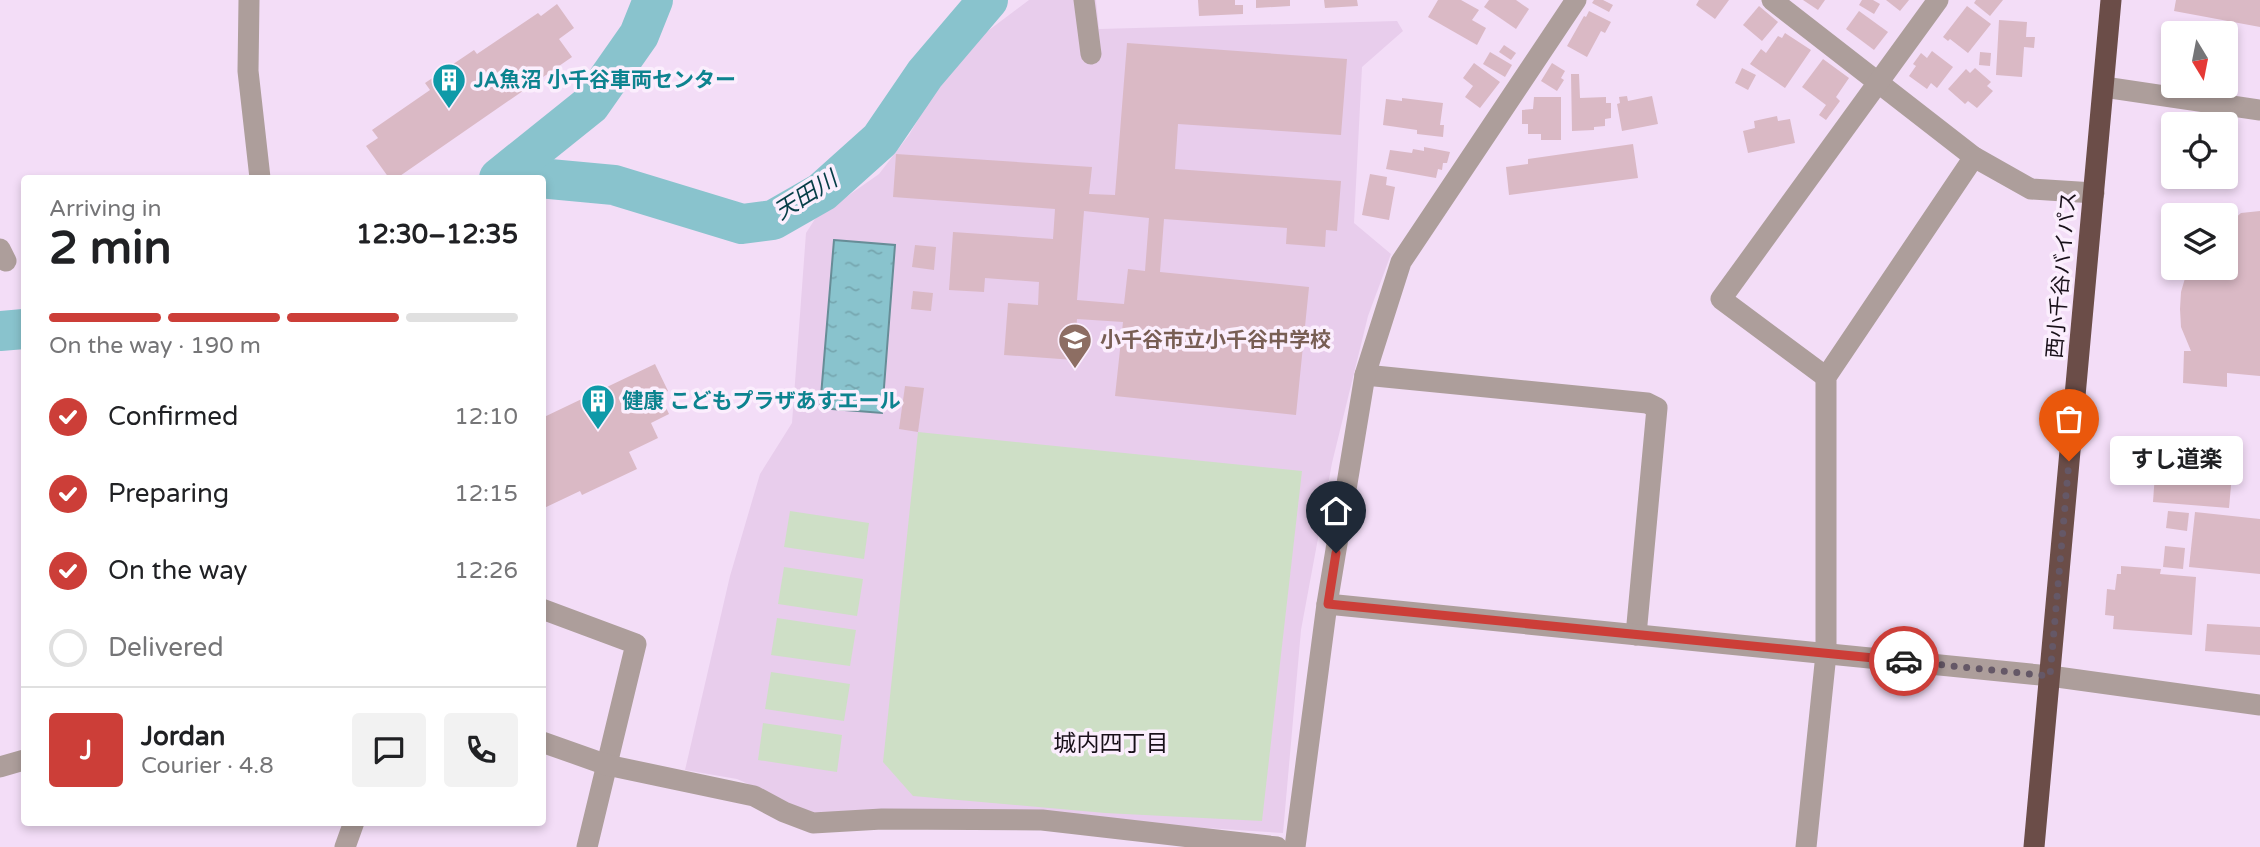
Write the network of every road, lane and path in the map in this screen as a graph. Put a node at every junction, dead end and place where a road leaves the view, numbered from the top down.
1 (249, 0) edge
2 (1084, 0) edge
3 (1576, 0) edge
4 (1772, 0) edge
5 (1938, 0) edge
6 (2111, 0) edge
7 (1091, 54) dead end
8 (1878, 83) junction
9 (2104, 87) junction
10 (2260, 110) edge
11 (1974, 157) junction
12 (260, 175) edge
13 (2094, 193) junction
14 (1365, 375) junction
15 (1826, 377) junction
16 (1328, 604) junction
17 (546, 610) edge
18 (1636, 635) junction
19 (1826, 654) junction
20 (2050, 676) junction
21 (2260, 705) edge
22 (546, 743) edge
23 (21, 761) edge
24 (607, 765) junction
25 (0, 767) edge
26 (353, 826) edge
27 (345, 847) edge
28 (587, 847) edge
29 (1277, 847) edge
30 (1295, 847) edge
31 (1806, 847) edge
32 (2034, 847) edge

1 - 12 street
2 - 7 street
3 - 14 street
4 - 8 street
5 - 8 street
6 - 9 highway, 西小千谷バイパス
8 - 11 street
8 - 15 street
9 - 10 street
9 - 13 highway, 西小千谷バイパス
11 - 13 street
11 - 15 street
13 - 20 highway, 西小千谷バイパス
14 - 16 street
14 - 18 street
15 - 19 street
16 - 18 street
16 - 30 street
17 - 24 street
18 - 19 street
19 - 20 street
19 - 31 street
20 - 21 street
20 - 32 highway, 西小千谷バイパス
22 - 24 street
23 - 25 street
24 - 28 street
24 - 29 street
26 - 27 street

